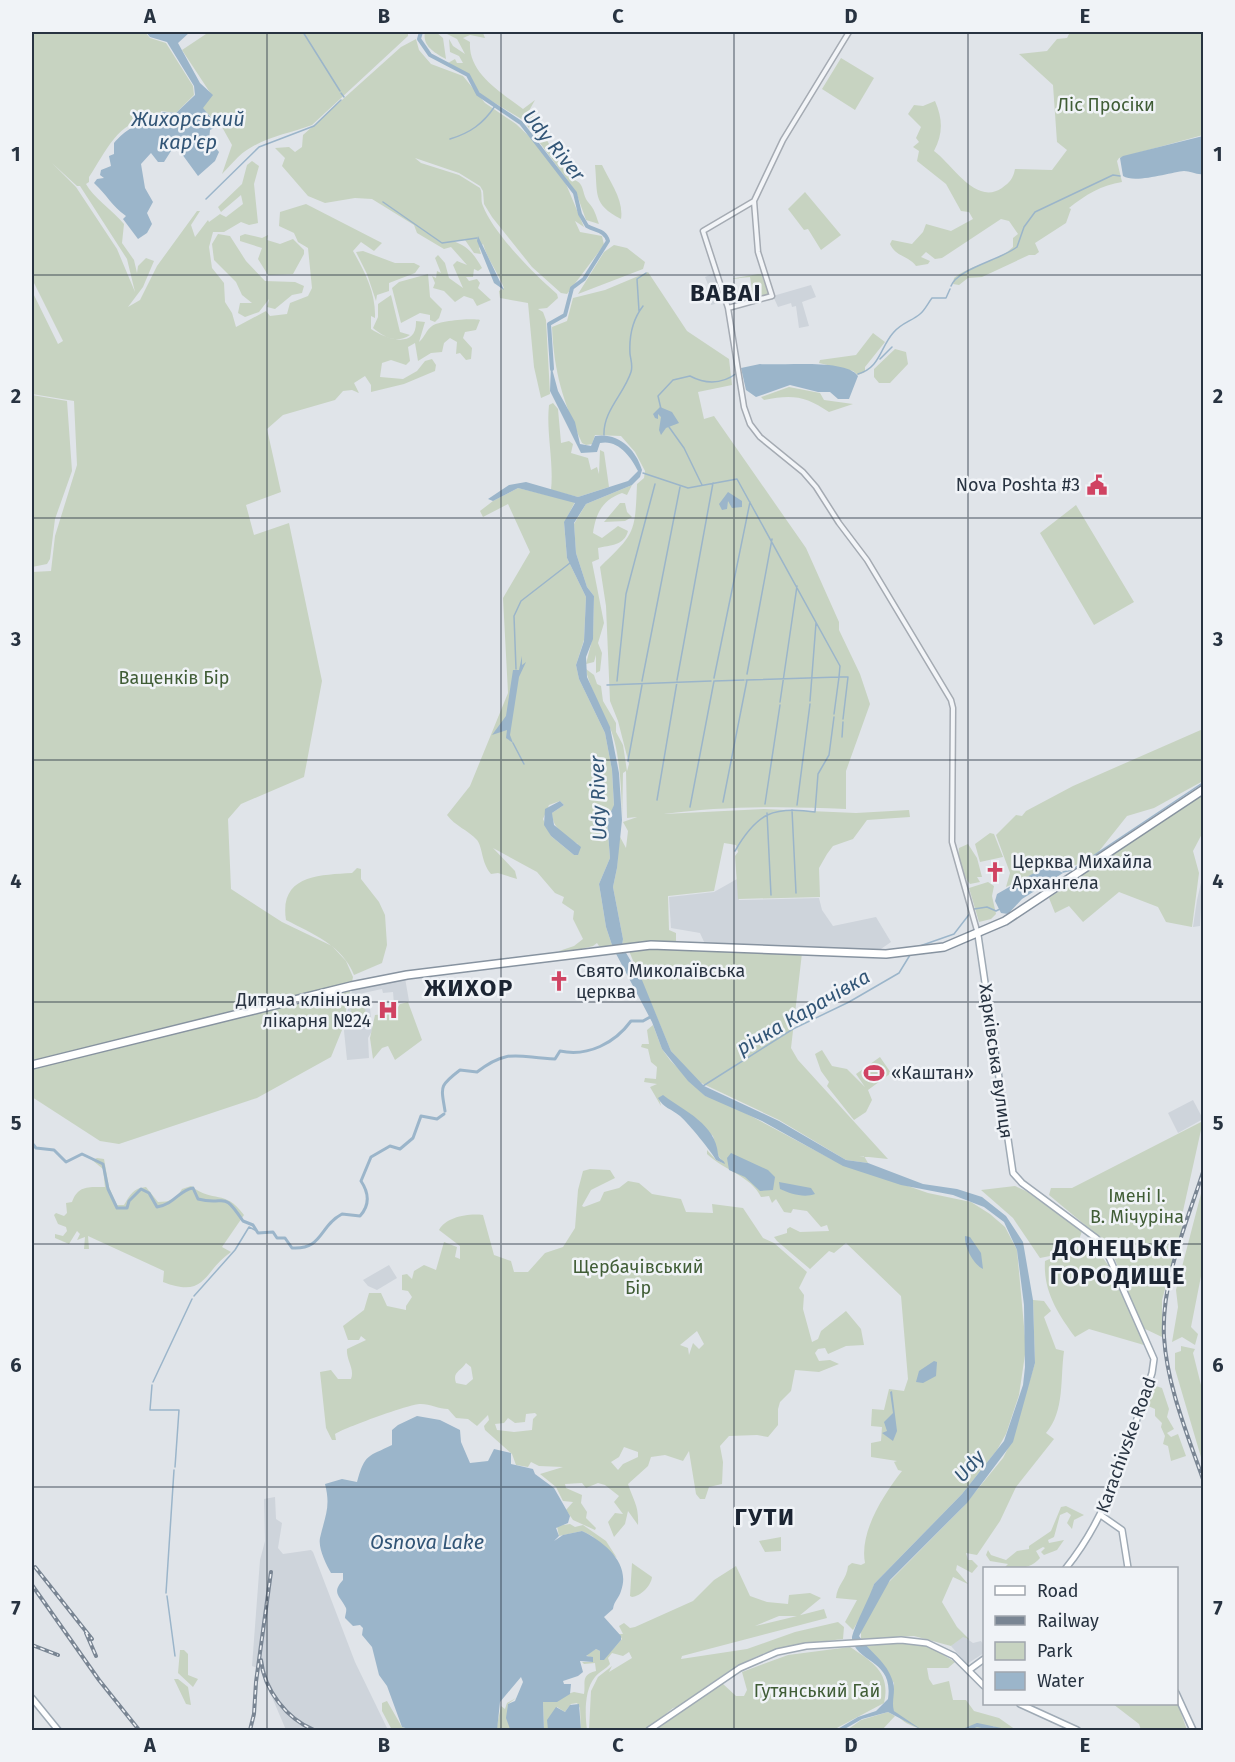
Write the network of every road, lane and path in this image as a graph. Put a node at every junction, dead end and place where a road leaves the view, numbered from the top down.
1 (849, 32) edge
2 (754, 201) junction
3 (728, 308) junction
4 (1203, 789) edge
5 (978, 935) junction
6 (32, 1065) edge
7 (1022, 1183) joint
8 (1102, 1516) junction
9 (1067, 1567) edge
10 (1128, 1567) edge
11 (983, 1660) edge
12 (969, 1670) junction
13 (983, 1685) edge
14 (1178, 1697) edge
15 (32, 1698) edge
16 (1022, 1705) edge
17 (58, 1731) edge
18 (649, 1731) edge
19 (1077, 1731) edge
20 (1193, 1731) edge

1 - 2 street
2 - 3 street
2 - 3 street
3 - 5 street
4 - 5 highway
5 - 6 highway
5 - 7 main road, Харківська вулиця
7 - 8 main road, Karachivske Road
8 - 9 main road, Karachivske Road
8 - 10 main road
11 - 12 main road
12 - 13 main road
12 - 18 main road
14 - 20 main road
15 - 17 main road
16 - 19 main road

